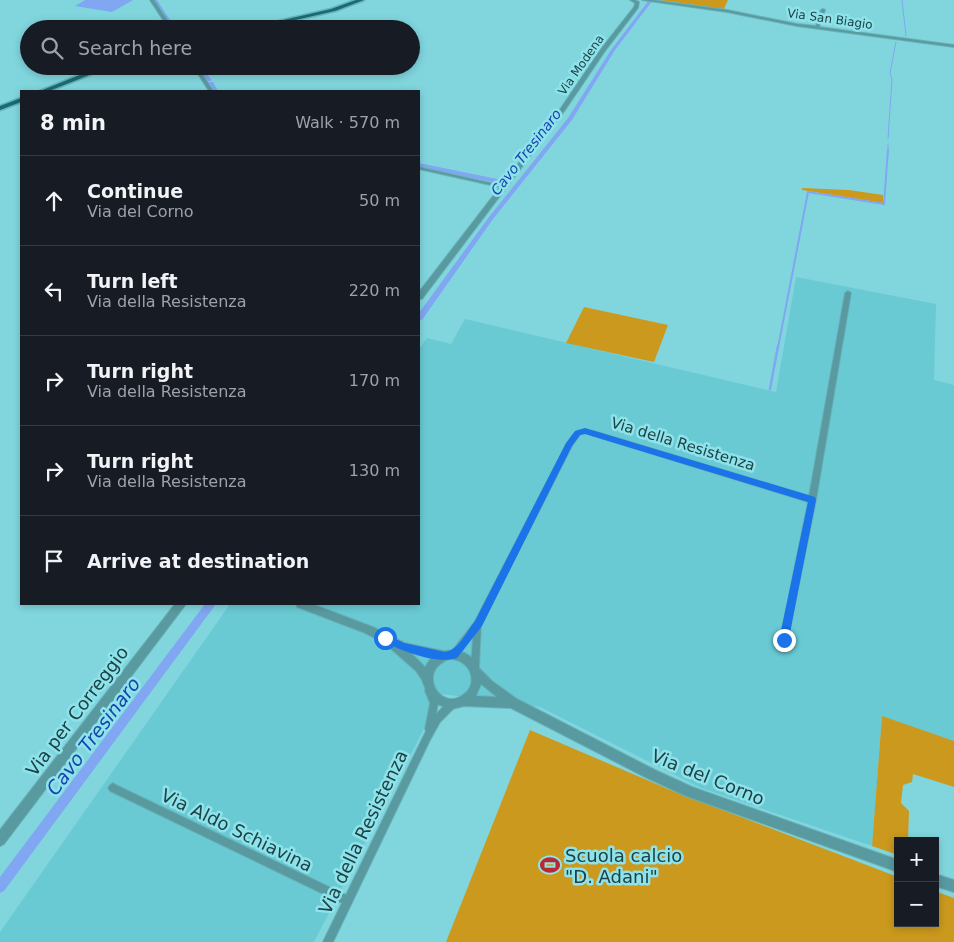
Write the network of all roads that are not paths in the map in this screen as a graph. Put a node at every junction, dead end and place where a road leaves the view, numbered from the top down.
1 (152, 0) edge
2 (361, 0) edge
3 (640, 0) edge
4 (823, 10) dead end
5 (165, 20) edge
6 (288, 20) edge
7 (817, 28) junction
8 (954, 46) edge
9 (85, 75) edge
10 (201, 75) edge
11 (46, 90) edge
12 (210, 90) edge
13 (20, 100) edge
14 (0, 108) edge
15 (420, 168) edge
16 (504, 187) junction
17 (848, 293) dead end
18 (420, 296) edge
19 (812, 500) junction
20 (180, 605) edge
21 (303, 605) edge
22 (478, 624) junction
23 (385, 638) junction
24 (784, 640) dead end
25 (449, 656) junction
26 (476, 669) junction
27 (426, 677) junction
28 (428, 689) junction
29 (458, 702) junction
30 (513, 703) junction
31 (427, 737) junction
32 (113, 788) dead end
33 (0, 840) edge
34 (894, 865) edge
35 (939, 881) edge
36 (954, 886) edge
37 (348, 901) junction
38 (328, 942) edge

1 - 5 street
2 - 6 main road
3 - 7 street, Via San Biagio
3 - 16 street, Via Modena
4 - 7 street
7 - 8 street, Via San Biagio
9 - 11 main road
10 - 12 street
13 - 14 main road
15 - 16 street
16 - 18 street, Via Modena
17 - 19 street
19 - 22 street, Via della Resistenza
19 - 24 street
20 - 33 street, Via per Correggio
21 - 23 street, Via del Corno
22 - 25 street, Via della Resistenza
22 - 26 street, Via della Resistenza
23 - 25 street, Via del Corno
23 - 27 street, Via del Corno
25 - 26 street, Via del Corno
25 - 27 street
26 - 29 street
26 - 30 street, Via del Corno
27 - 28 street
28 - 29 street, Via del Corno
28 - 31 street, Via della Resistenza
29 - 30 street, Via del Corno
29 - 31 street, Via della Resistenza
30 - 34 street, Via del Corno
31 - 37 street, Via della Resistenza
32 - 37 street, Via Aldo Schiavina
35 - 36 street
37 - 38 street, Via della Resistenza

